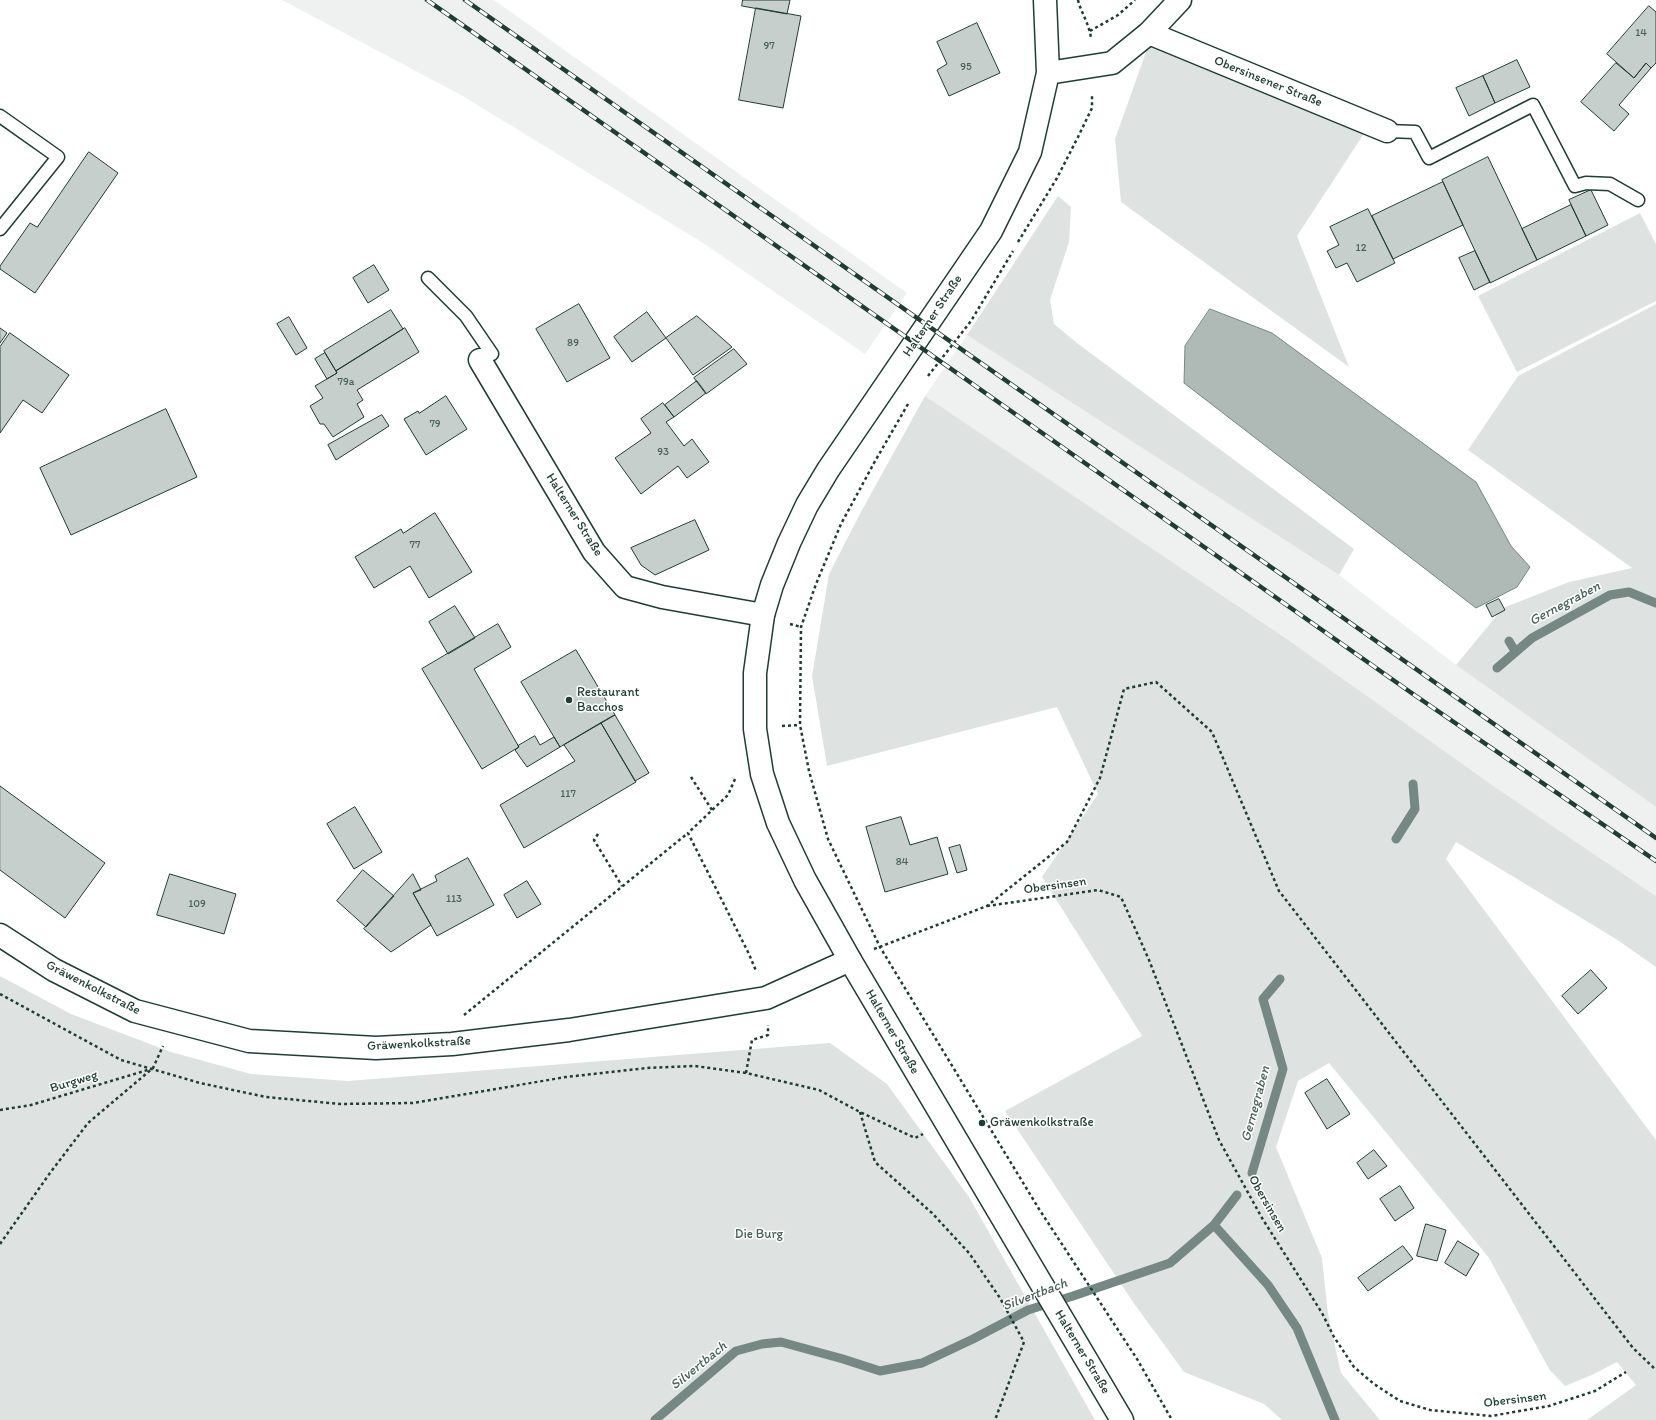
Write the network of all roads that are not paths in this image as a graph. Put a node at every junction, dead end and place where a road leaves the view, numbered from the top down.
1 (1045, 0) edge
2 (1180, 0) edge
3 (1149, 33) junction
4 (1048, 73) junction
5 (0, 116) edge
6 (1387, 131) joint
7 (1638, 200) dead end
8 (0, 229) edge
9 (428, 278) dead end
10 (480, 360) joint
11 (763, 615) junction
12 (0, 935) edge
13 (850, 960) junction
14 (1122, 1420) edge

1 - 4 street, Halterner Straße
2 - 3 street
3 - 4 street
3 - 6 street, Obersinsener Straße
4 - 11 street, Halterner Straße
5 - 8 lane
6 - 7 lane
9 - 10 lane
10 - 11 street, Halterner Straße
11 - 13 street, Halterner Straße
12 - 13 street, Gräwenkolkstraße
13 - 14 street, Halterner Straße

